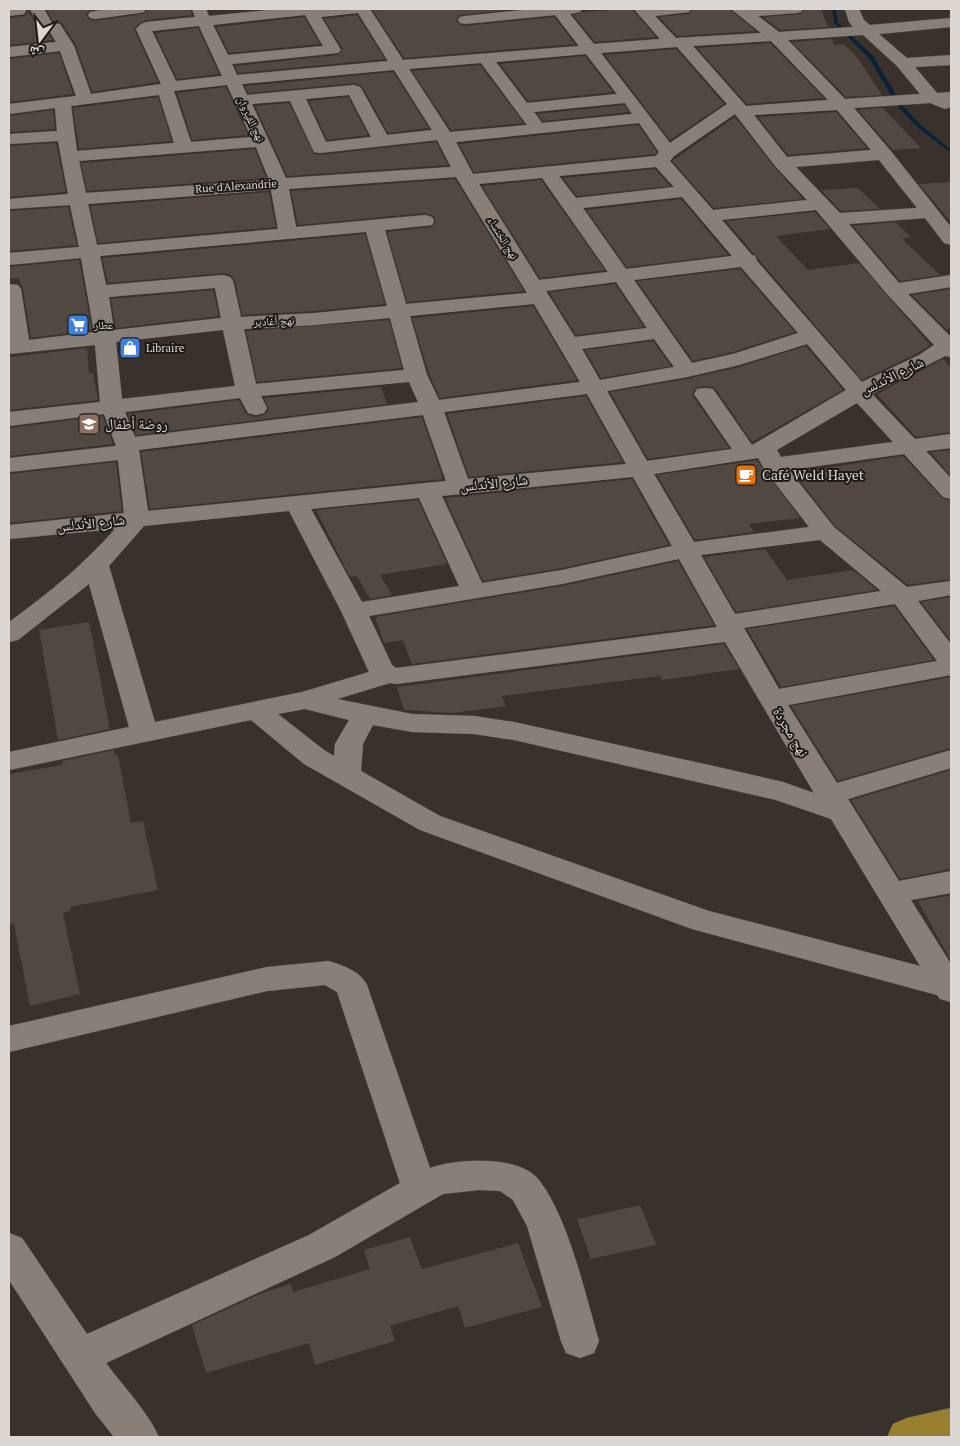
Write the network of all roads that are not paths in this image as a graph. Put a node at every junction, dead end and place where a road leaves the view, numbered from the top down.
1 (37, 9) edge
2 (139, 9) edge
3 (357, 9) edge
4 (364, 9) edge
5 (579, 9) edge
6 (684, 9) edge
7 (796, 9) edge
8 (852, 9) edge
9 (558, 10) edge
10 (643, 10) edge
11 (15, 11) edge
12 (740, 11) edge
13 (461, 14) edge
14 (202, 15) edge
15 (313, 15) edge
16 (95, 16) edge
17 (951, 22) edge
18 (300, 28) dead end
19 (863, 31) junction
20 (231, 36) dead end
21 (775, 36) junction
22 (212, 39) junction
23 (194, 40) dead end
24 (169, 43) dead end
25 (677, 43) junction
26 (152, 45) junction
27 (66, 46) junction
28 (485, 47) junction
29 (591, 50) junction
30 (9, 52) edge
31 (223, 60) junction
32 (951, 60) edge
33 (903, 63) junction
34 (398, 64) junction
35 (232, 80) junction
36 (167, 87) junction
37 (9, 93) edge
38 (296, 95) junction
39 (951, 97) edge
40 (629, 98) junction
41 (85, 99) junction
42 (925, 99) junction
43 (242, 100) junction
44 (62, 102) junction
45 (841, 104) junction
46 (951, 106) edge
47 (523, 108) junction
48 (739, 108) junction
49 (12, 109) edge
50 (643, 118) junction
51 (538, 129) junction
52 (66, 135) junction
53 (445, 136) junction
54 (9, 139) edge
55 (262, 141) junction
56 (382, 141) junction
57 (184, 148) junction
58 (884, 154) junction
59 (69, 157) junction
60 (664, 157) junction
61 (782, 163) junction
62 (547, 172) junction
63 (465, 175) junction
64 (279, 183) junction
65 (688, 191) junction
66 (77, 198) junction
67 (9, 204) edge
68 (571, 204) junction
69 (821, 204) junction
70 (931, 212) junction
71 (710, 216) junction
72 (835, 220) junction
73 (425, 221) dead end
74 (374, 226) junction
75 (288, 234) junction
76 (951, 239) edge
77 (88, 251) junction
78 (9, 259) edge
79 (748, 260) junction
80 (621, 276) junction
81 (951, 281) edge
82 (11, 289) dead end
83 (894, 290) junction
84 (98, 292) junction
85 (536, 292) junction
86 (398, 311) junction
87 (233, 322) junction
88 (661, 332) junction
89 (811, 336) junction
90 (105, 337) junction
91 (569, 344) junction
92 (14, 347) edge
93 (950, 347) edge
94 (687, 371) junction
95 (416, 375) junction
96 (594, 387) junction
97 (248, 391) junction
98 (859, 392) junction
99 (705, 394) dead end
100 (112, 408) junction
101 (432, 408) junction
102 (9, 420) edge
103 (266, 428) junction
104 (951, 441) edge
105 (908, 446) junction
106 (127, 448) junction
107 (762, 455) junction
108 (9, 465) edge
109 (642, 469) junction
110 (459, 487) junction
111 (428, 491) junction
112 (951, 492) edge
113 (297, 504) junction
114 (137, 519) junction
115 (9, 532) edge
116 (825, 532) junction
117 (686, 550) junction
118 (96, 565) junction
119 (951, 588) edge
120 (474, 592) junction
121 (902, 596) junction
122 (354, 612) junction
123 (730, 628) junction
124 (9, 634) edge
125 (951, 662) edge
126 (951, 667) edge
127 (389, 675) junction
128 (771, 699) junction
129 (305, 700) junction
130 (256, 710) junction
131 (365, 716) junction
132 (144, 733) junction
133 (951, 759) edge
134 (9, 761) edge
135 (346, 775) junction
136 (834, 804) junction
137 (951, 882) edge
138 (891, 893) junction
139 (950, 988) edge
140 (9, 1036) edge
141 (420, 1190) junction
142 (9, 1249) edge
143 (580, 1341) dead end
144 (80, 1356) junction
145 (951, 1427) edge
146 (139, 1437) edge
147 (907, 1437) edge

1 - 11 street
1 - 27 street
2 - 16 street
3 - 15 street
4 - 34 street, نهج الخنساء
5 - 9 street
6 - 10 street
7 - 12 street
8 - 19 street
9 - 13 street
9 - 29 street
10 - 25 street
12 - 21 street
13 - 28 street
14 - 15 street
14 - 22 street, نهج القيروان
14 - 26 street
15 - 18 street
15 - 31 street
17 - 19 street
19 - 21 street
19 - 33 street
20 - 22 street
21 - 25 street
21 - 45 street
22 - 23 street
22 - 31 street, نهج القيروان
24 - 26 street
25 - 29 street
25 - 48 street
26 - 36 street
27 - 30 street
27 - 41 street
28 - 29 street
28 - 34 street
28 - 47 street
29 - 40 street
31 - 35 street, نهج القيروان
32 - 33 street
33 - 42 street
34 - 35 street
34 - 53 street, نهج الخنساء
35 - 36 street
35 - 43 street, نهج القيروان
36 - 41 street
36 - 57 street
37 - 49 street
38 - 43 street
38 - 56 street
38 - 56 street
39 - 42 street
40 - 47 street
40 - 50 street
41 - 44 street
42 - 45 street
42 - 46 street
43 - 55 street, نهج القيروان
44 - 49 street
44 - 52 street
45 - 48 street
45 - 58 street
47 - 51 street
48 - 60 street
48 - 61 street
50 - 51 street
50 - 60 street
51 - 53 street
52 - 54 street
52 - 59 street
53 - 56 street
53 - 63 street, نهج الخنساء
55 - 57 street
55 - 64 street, نهج القيروان
57 - 59 street
58 - 61 street
58 - 70 street
59 - 66 street
60 - 62 street, Rue d'Alexandrie
60 - 65 street
61 - 69 street
62 - 63 street, Rue d'Alexandrie
62 - 68 street
63 - 64 street, Rue d'Alexandrie
63 - 85 street, نهج الخنساء
64 - 66 street, Rue d'Alexandrie
64 - 75 street, نهج القيروان
65 - 68 street
65 - 71 street
66 - 67 street, Rue d'Alexandrie
66 - 77 street
68 - 80 street
69 - 71 street
69 - 72 street
70 - 72 street
70 - 76 street
71 - 79 street
72 - 83 street
73 - 74 street
74 - 75 street
74 - 86 street
75 - 77 street
77 - 78 street
77 - 84 street
79 - 80 street, نهج أغادير
79 - 89 street
80 - 85 street, نهج أغادير
80 - 88 street
81 - 83 street
82 - 92 street
83 - 93 street
84 - 87 street
84 - 90 street
85 - 86 street, نهج أغادير
85 - 91 street, نهج الخنساء
86 - 87 street, نهج أغادير
86 - 95 street
87 - 90 street, نهج أغادير
87 - 97 street
88 - 91 street
88 - 94 street
89 - 94 street
89 - 98 street
90 - 92 street, نهج أغادير
90 - 100 street
91 - 96 street, نهج الخنساء
93 - 98 street, شارع الأندلس
94 - 96 street
95 - 97 street
95 - 101 street
96 - 101 street
96 - 109 street, نهج الخنساء
97 - 100 street
97 - 103 street
98 - 105 street
98 - 107 street, شارع الأندلس
99 - 107 street
100 - 102 street
100 - 106 street
101 - 103 street
101 - 110 street
103 - 106 street
104 - 105 street
105 - 107 street
105 - 112 street
106 - 108 street
106 - 114 street
107 - 109 street, شارع الأندلس
107 - 116 street
109 - 110 street, شارع الأندلس
109 - 117 street, نهج مجردة
110 - 111 street, شارع الأندلس
111 - 113 street, شارع الأندلس
111 - 120 street
113 - 114 street, شارع الأندلس
113 - 122 street
114 - 115 street, شارع الأندلس
114 - 118 street
116 - 117 street
116 - 121 street
117 - 120 street
117 - 123 street, نهج مجردة
118 - 124 street
118 - 132 street
119 - 121 street
120 - 122 street
121 - 123 street
121 - 125 street
122 - 127 street
123 - 127 street
123 - 128 street, نهج مجردة
126 - 128 street
127 - 129 street
128 - 136 street, نهج مجردة
129 - 130 street
129 - 131 street
130 - 132 street
130 - 135 street
131 - 135 street
131 - 136 street
132 - 134 street
133 - 136 street
135 - 139 street
136 - 138 street, نهج مجردة
137 - 138 street
138 - 139 street, نهج مجردة
140 - 141 street
141 - 143 street
141 - 144 street
142 - 144 street
144 - 146 street
145 - 147 highway

